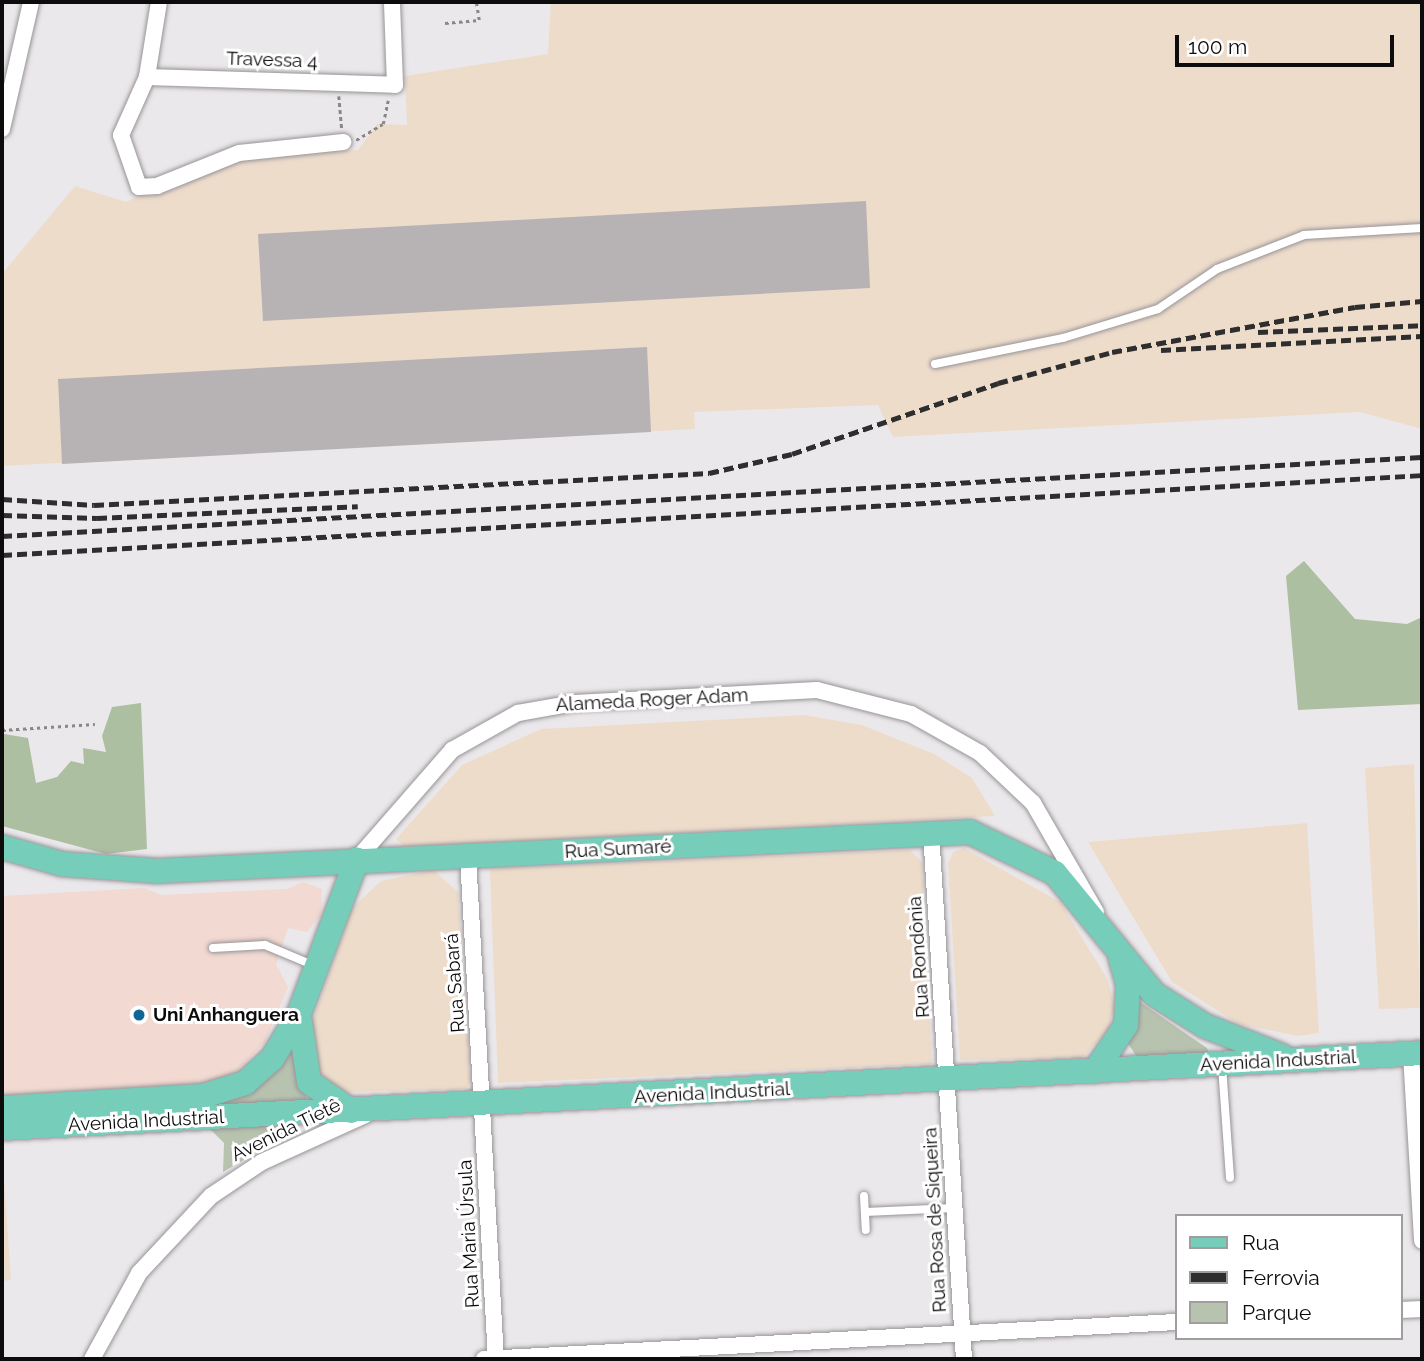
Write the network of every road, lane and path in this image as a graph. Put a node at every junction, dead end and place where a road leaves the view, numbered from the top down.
1 (31, 2) edge
2 (159, 2) edge
3 (392, 2) edge
4 (476, 2) edge
5 (445, 23) dead end
6 (147, 77) junction
7 (337, 83) junction
8 (395, 85) junction
9 (2, 129) edge
10 (343, 142) junction
11 (1422, 228) edge
12 (935, 364) dead end
13 (95, 724) dead end
14 (2, 730) edge
15 (1046, 822) junction
16 (931, 832) junction
17 (2, 847) edge
18 (468, 857) junction
19 (357, 859) junction
20 (403, 859) junction
21 (318, 863) junction
22 (1042, 863) junction
23 (345, 895) junction
24 (1102, 926) junction
25 (213, 948) dead end
26 (1121, 959) junction
27 (318, 968) junction
28 (299, 1014) junction
29 (1416, 1053) edge
30 (1293, 1060) junction
31 (1222, 1063) junction
32 (1095, 1071) junction
33 (948, 1079) junction
34 (203, 1096) joint
35 (484, 1106) junction
36 (2, 1108) edge
37 (378, 1110) junction
38 (351, 1111) junction
39 (2, 1128) edge
40 (1230, 1178) dead end
41 (864, 1196) dead end
42 (955, 1208) junction
43 (865, 1212) junction
44 (866, 1230) dead end
45 (1422, 1241) edge
46 (1422, 1309) edge
47 (1403, 1310) edge
48 (1176, 1322) edge
49 (962, 1334) junction
50 (92, 1359) edge
51 (484, 1359) edge
52 (496, 1359) edge
53 (964, 1359) edge

1 - 9 street
2 - 6 street
3 - 8 street
4 - 5 path
6 - 7 street, Travessa 4
6 - 10 street
7 - 8 street, Travessa 4
7 - 10 path
8 - 10 path
11 - 12 lane
13 - 14 path
15 - 19 street, Alameda Roger Adam
15 - 22 street
15 - 24 street, Alameda Roger Adam
16 - 18 main road, Rua Sumaré
16 - 22 main road, Rua Sumaré
16 - 33 street, Rua Rondônia
17 - 21 main road, Rua Sumaré
18 - 20 main road, Rua Sumaré
18 - 35 street, Rua Sabará
19 - 20 main road, Rua Sumaré
19 - 21 main road, Rua Sumaré
19 - 23 main road, Alameda Roger Adam
20 - 23 main road
21 - 23 main road
22 - 24 main road, Rua Sumaré
23 - 27 main road, Alameda Roger Adam
24 - 26 main road, Rua Sumaré
25 - 27 lane
26 - 30 main road, Rua Sumaré
26 - 32 main road, Rua Sumaré
27 - 28 main road, Alameda Roger Adam
28 - 34 main road, Alameda Roger Adam
28 - 38 main road
29 - 30 main road, Avenida Industrial
29 - 45 street
30 - 31 main road, Avenida Industrial
31 - 32 main road, Avenida Industrial
31 - 40 lane
32 - 33 main road, Avenida Industrial
33 - 35 main road, Avenida Industrial
33 - 42 street, Rua Rosa de Siqueira
34 - 36 main road, Avenida Industrial
35 - 37 main road, Avenida Industrial
35 - 52 street, Rua Maria Úrsula
37 - 38 main road, Avenida Industrial
37 - 50 street, Avenida Tietê
38 - 39 main road, Avenida Industrial
41 - 43 lane
42 - 43 lane
42 - 49 street, Rua Rosa de Siqueira
43 - 44 lane
46 - 47 street
48 - 49 street
49 - 52 street
49 - 53 street, Rua Rosa de Siqueira
51 - 52 street

